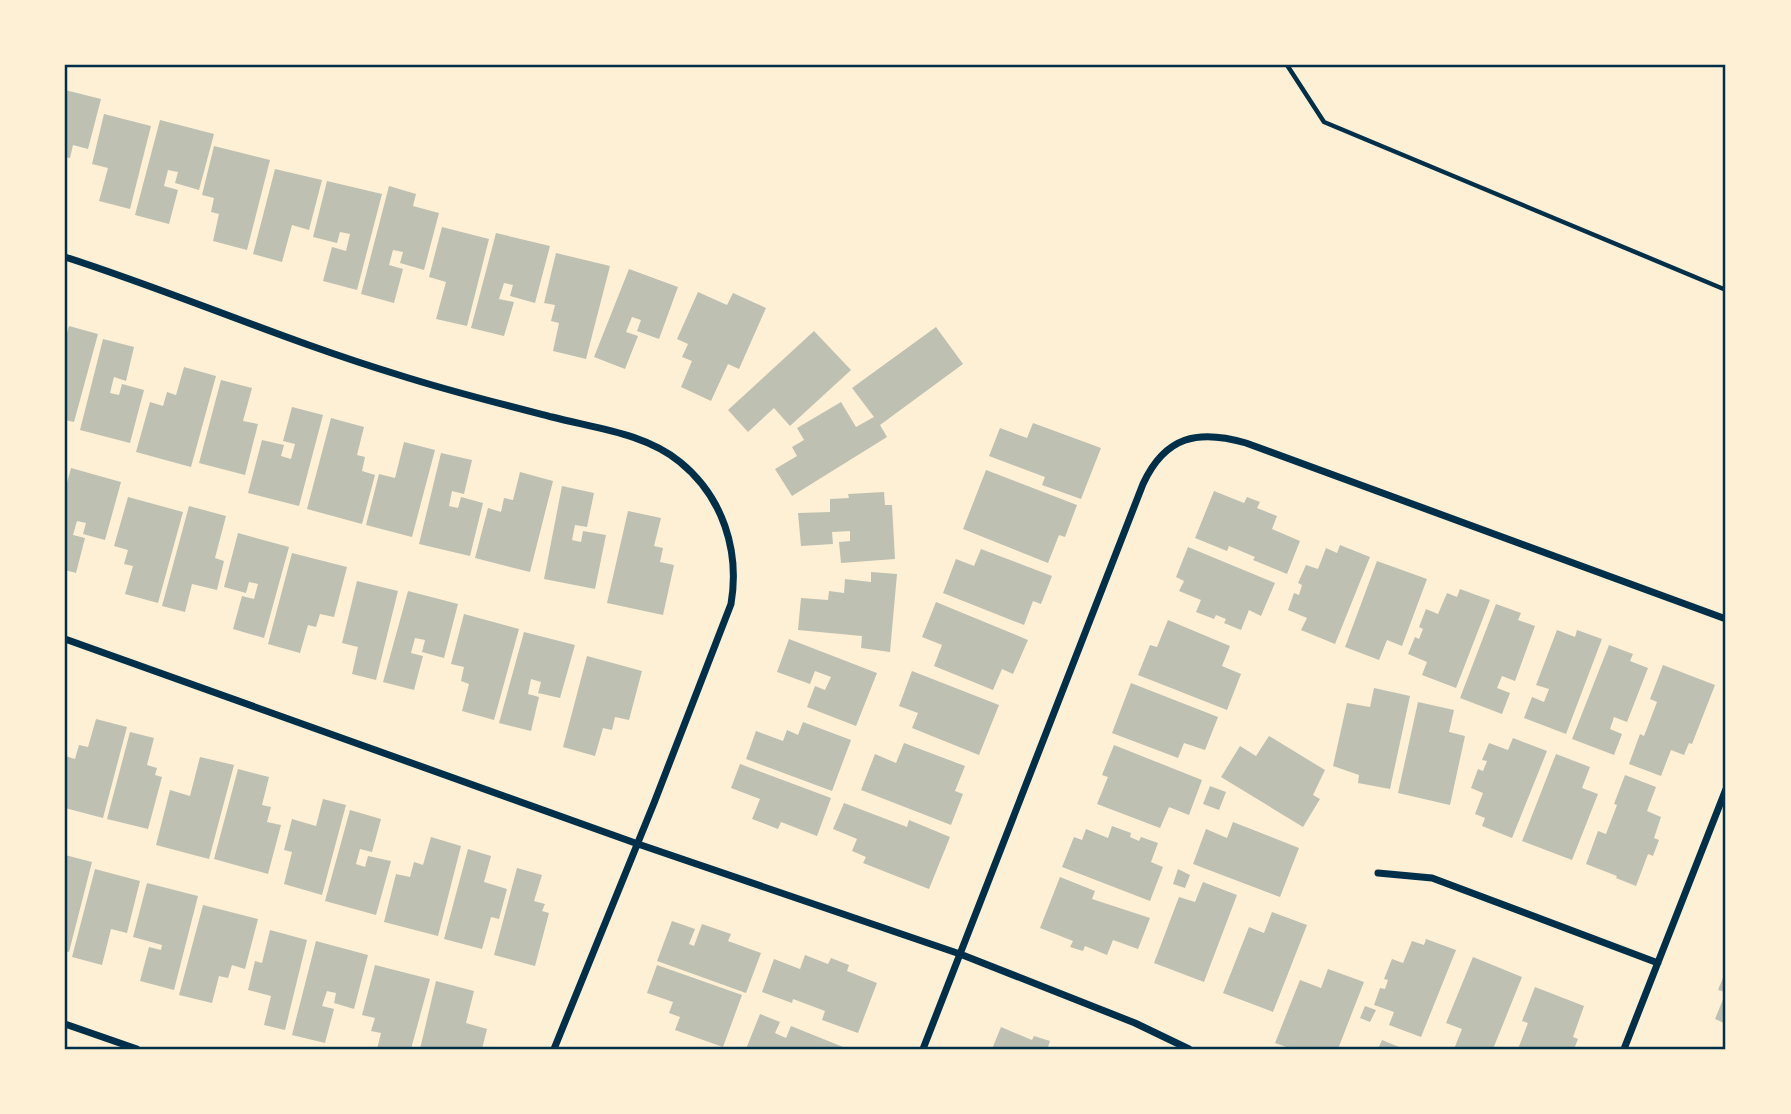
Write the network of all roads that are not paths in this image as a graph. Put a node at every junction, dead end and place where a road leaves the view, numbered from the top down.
1 (65, 257) edge
2 (1726, 619) edge
3 (65, 639) edge
4 (1726, 789) edge
5 (638, 844) junction
6 (1378, 873) dead end
7 (960, 954) junction
8 (1658, 963) junction
9 (65, 1024) edge
10 (137, 1049) edge
11 (554, 1049) edge
12 (923, 1049) edge
13 (1189, 1049) edge
14 (1624, 1049) edge

1 - 5 street
2 - 7 street
3 - 5 street
4 - 8 street
5 - 7 street
5 - 11 street
6 - 8 street
7 - 12 street
7 - 13 street
8 - 14 street
9 - 10 street

